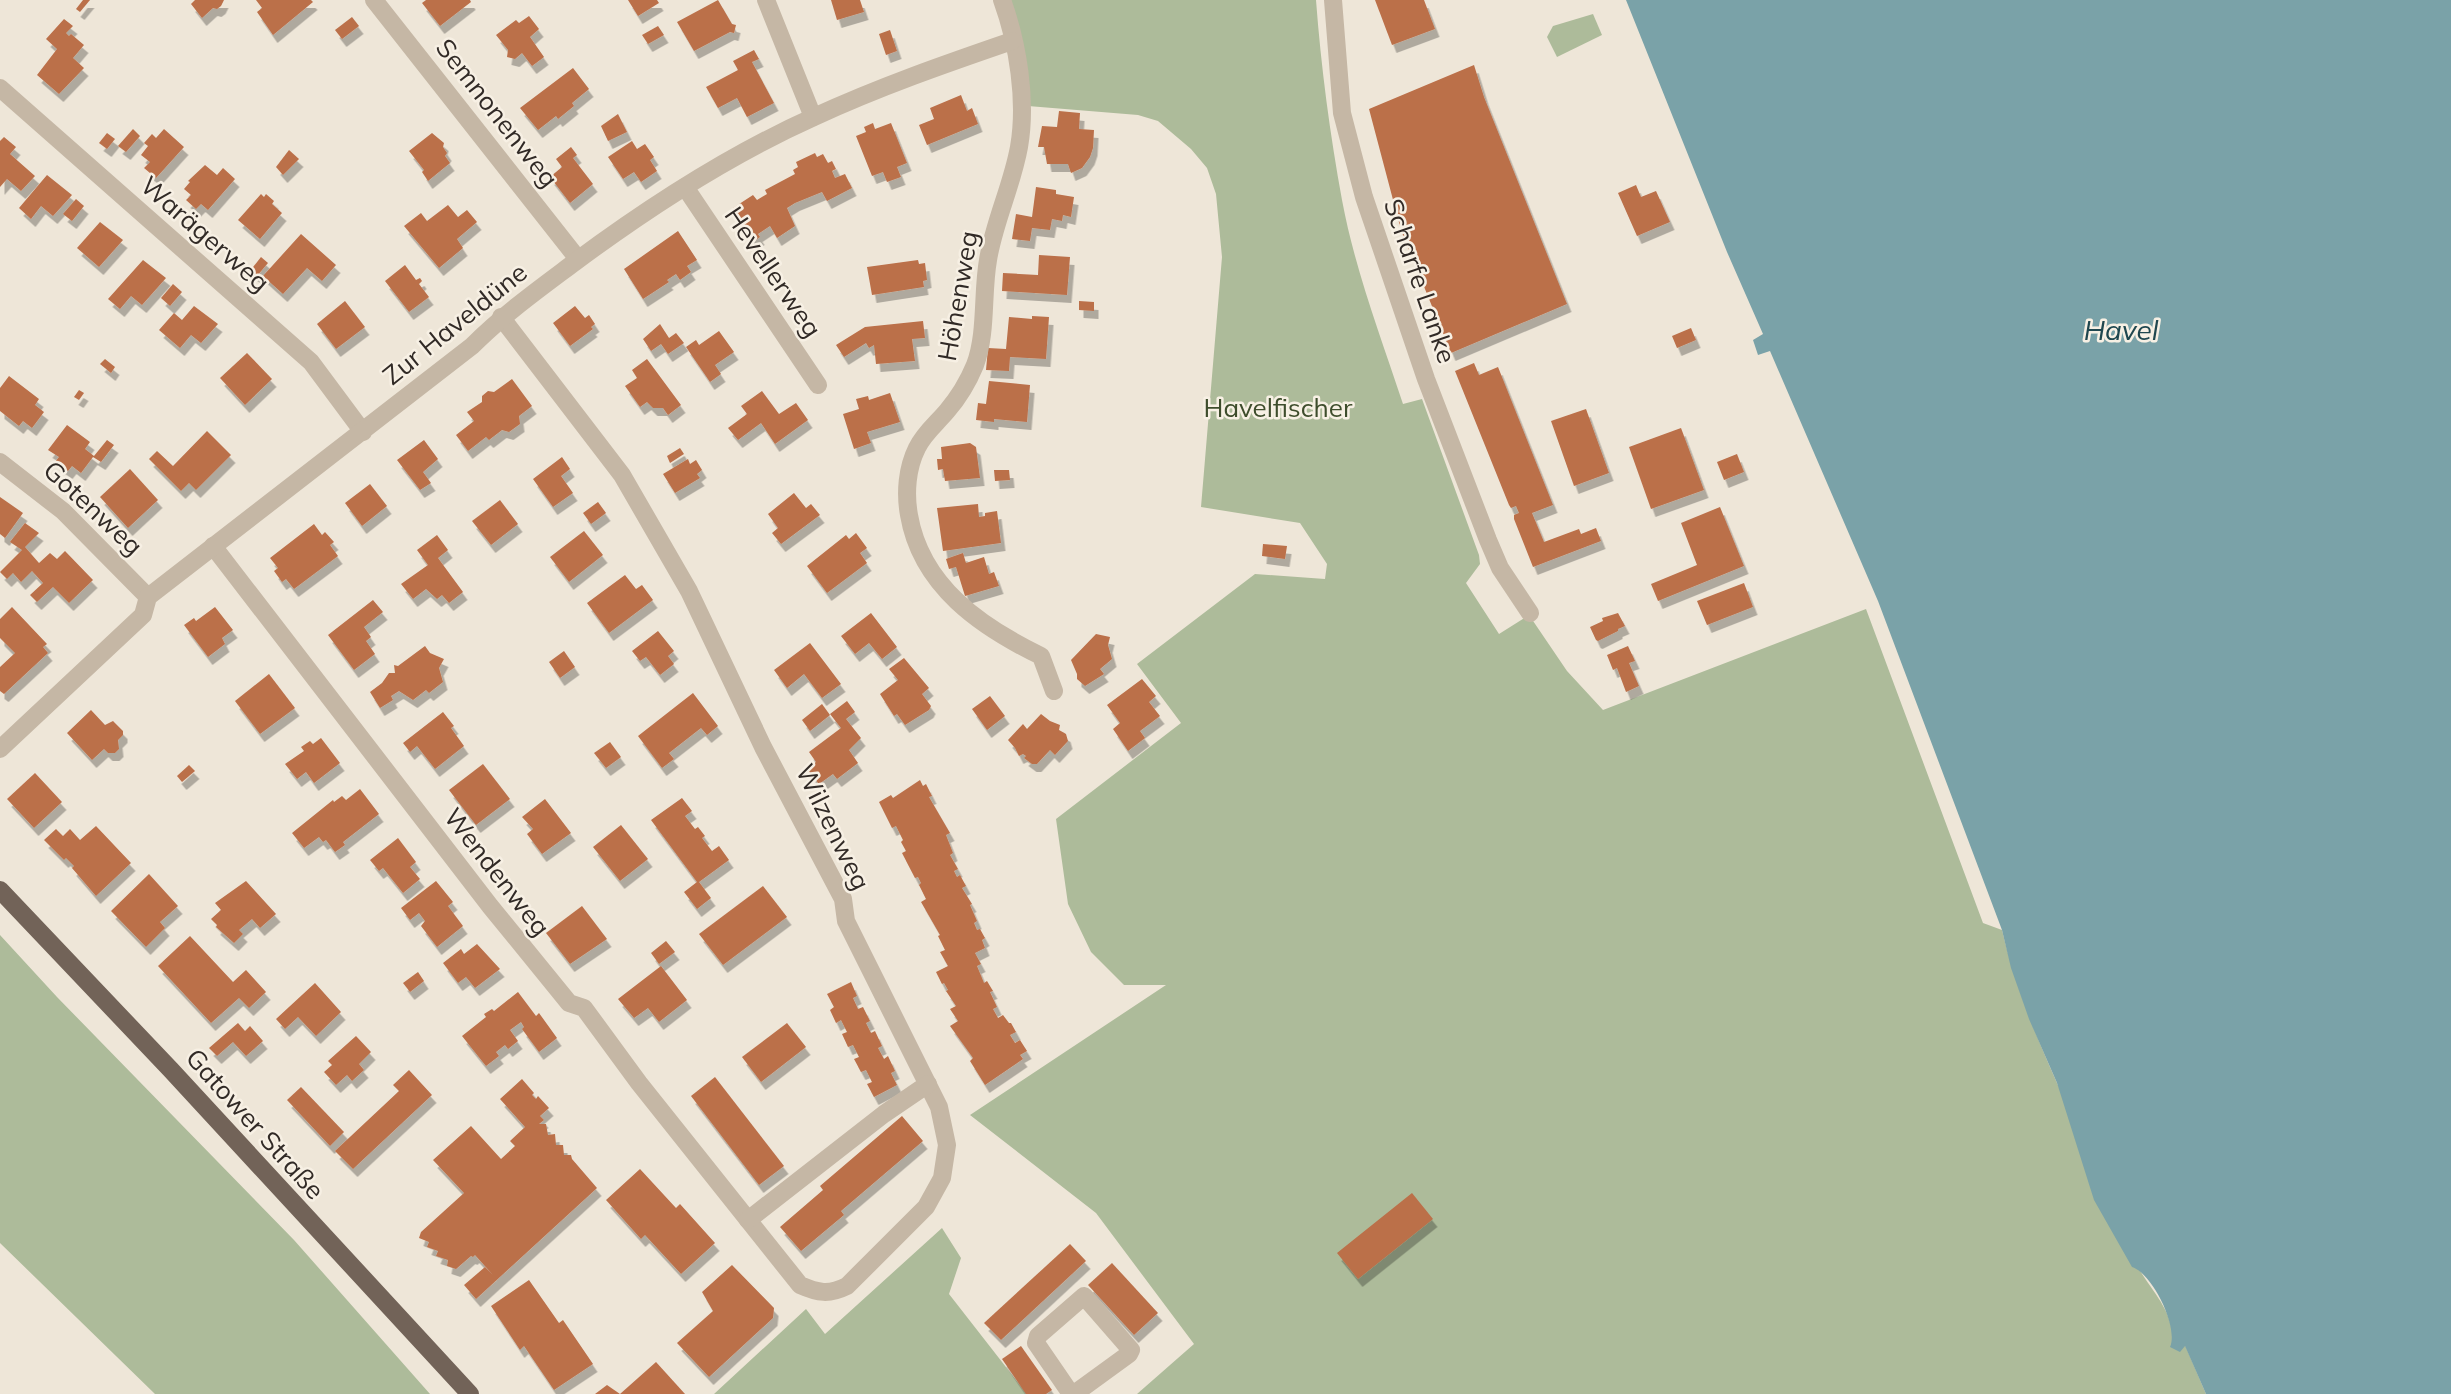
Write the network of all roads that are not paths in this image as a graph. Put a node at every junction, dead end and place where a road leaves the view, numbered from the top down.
1 (374, 0) edge
2 (766, 0) edge
3 (1002, 0) edge
4 (1333, 0) edge
5 (1012, 41) junction
6 (0, 88) edge
7 (813, 117) junction
8 (685, 187) junction
9 (578, 259) junction
10 (501, 317) junction
11 (818, 385) dead end
12 (362, 432) junction
13 (0, 461) edge
14 (213, 546) junction
15 (148, 597) junction
16 (1530, 613) dead end
17 (1054, 691) dead end
18 (2, 744) edge
19 (0, 890) edge
20 (928, 1084) junction
21 (748, 1220) junction
22 (470, 1394) edge
23 (1073, 1394) edge

1 - 9 street, Semnonenweg
2 - 7 street
3 - 5 street, Höhenweg
4 - 16 street, Scharfe Lanke
5 - 7 street, Zur Haveldüne
5 - 17 street, Höhenweg
6 - 12 street, Warägerweg
7 - 8 street, Zur Haveldüne
8 - 9 street, Zur Haveldüne
8 - 11 street, Hevellerweg
9 - 10 street, Zur Haveldüne
10 - 12 street, Zur Haveldüne
10 - 20 street, Wilzenweg
12 - 14 street, Zur Haveldüne
13 - 15 street, Gotenweg
14 - 15 street, Zur Haveldüne
14 - 21 street, Wendenweg
15 - 18 street, Zur Haveldüne
19 - 22 main road, Gatower Straße
20 - 21 street
20 - 21 street, Wilzenweg
23 - 23 street

